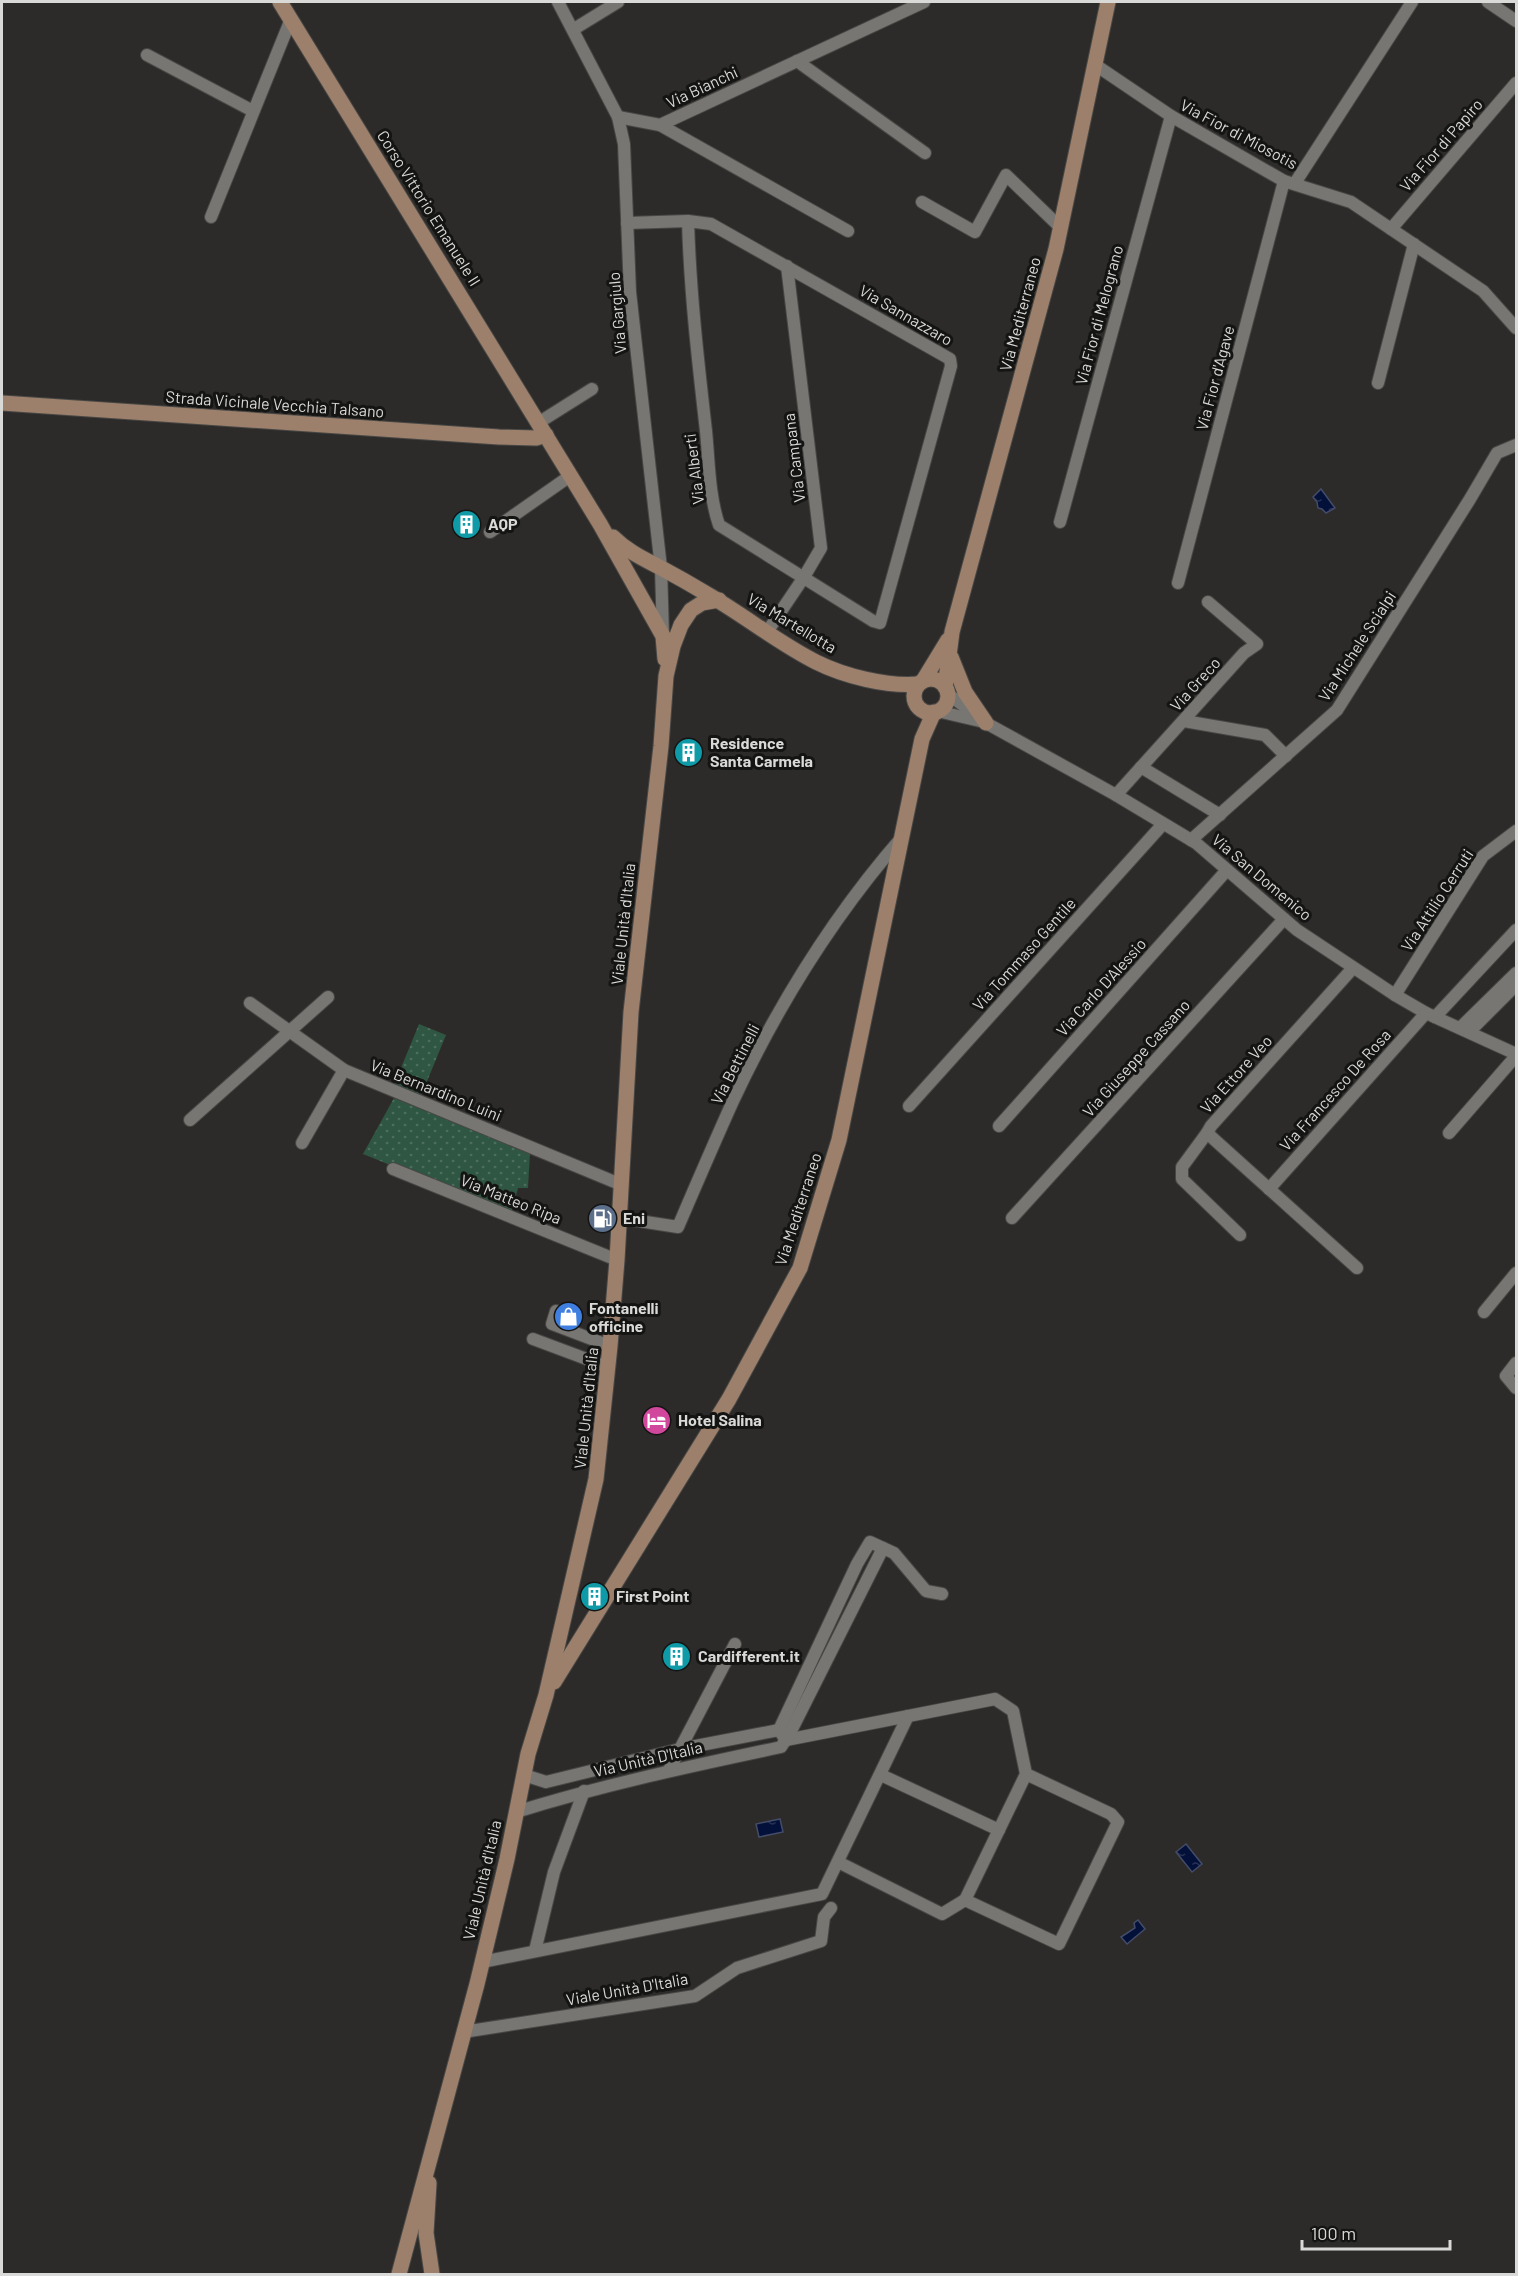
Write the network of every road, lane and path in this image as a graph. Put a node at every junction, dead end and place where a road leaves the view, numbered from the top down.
1 (280, 2) edge
2 (558, 2) edge
3 (618, 2) edge
4 (924, 2) edge
5 (1108, 2) edge
6 (1412, 2) edge
7 (1488, 2) edge
8 (291, 19) junction
9 (1516, 21) edge
10 (574, 29) junction
11 (147, 55) dead end
12 (797, 61) junction
13 (1094, 64) junction
14 (1516, 83) edge
15 (253, 111) junction
16 (1171, 116) junction
17 (618, 117) junction
18 (660, 125) junction
19 (925, 153) dead end
20 (1290, 182) junction
21 (922, 202) dead end
22 (211, 217) dead end
23 (688, 221) junction
24 (627, 223) junction
25 (1060, 228) junction
26 (1391, 229) junction
27 (848, 231) dead end
28 (1414, 244) junction
29 (787, 266) junction
30 (1516, 328) edge
31 (1378, 384) dead end
32 (592, 389) dead end
33 (2, 403) edge
34 (542, 429) junction
35 (1516, 445) edge
36 (570, 476) junction
37 (1060, 522) dead end
38 (600, 524) junction
39 (490, 532) dead end
40 (661, 568) junction
41 (804, 577) junction
42 (1178, 583) dead end
43 (719, 600) junction
44 (1208, 602) dead end
45 (880, 624) joint
46 (767, 632) junction
47 (952, 632) junction
48 (663, 636) junction
49 (950, 653) junction
50 (666, 676) junction
51 (921, 682) junction
52 (946, 690) junction
53 (935, 712) junction
54 (1184, 721) junction
55 (986, 723) junction
56 (1286, 756) junction
57 (1141, 767) junction
58 (1116, 795) junction
59 (1220, 815) junction
60 (1163, 824) junction
61 (1516, 831) edge
62 (903, 836) junction
63 (1191, 840) junction
64 (1227, 870) junction
65 (869, 875) junction
66 (894, 877) junction
67 (1284, 919) junction
68 (1516, 930) edge
69 (1353, 968) junction
70 (1516, 973) edge
71 (1516, 985) edge
72 (1395, 995) junction
73 (328, 997) dead end
74 (250, 1003) dead end
75 (1430, 1015) junction
76 (1465, 1030) junction
77 (289, 1031) junction
78 (1516, 1055) edge
79 (344, 1070) junction
80 (909, 1106) dead end
81 (190, 1120) dead end
82 (999, 1126) dead end
83 (1207, 1133) junction
84 (1449, 1133) dead end
85 (302, 1143) dead end
86 (393, 1169) dead end
87 (622, 1185) junction
88 (1269, 1189) junction
89 (620, 1218) junction
90 (1012, 1218) dead end
91 (1240, 1235) dead end
92 (617, 1260) junction
93 (1357, 1268) dead end
94 (1516, 1273) edge
95 (556, 1311) dead end
96 (1484, 1311) dead end
97 (533, 1339) dead end
98 (610, 1346) junction
99 (1516, 1364) edge
100 (608, 1368) junction
101 (1516, 1388) edge
102 (942, 1594) dead end
103 (564, 1616) junction
104 (591, 1622) junction
105 (735, 1644) dead end
106 (546, 1695) junction
107 (908, 1716) junction
108 (782, 1735) junction
109 (680, 1749) junction
110 (669, 1770) junction
111 (1026, 1774) junction
112 (524, 1775) junction
113 (881, 1775) junction
114 (584, 1791) junction
115 (516, 1812) junction
116 (999, 1830) junction
117 (838, 1862) junction
118 (965, 1900) junction
119 (831, 1908) dead end
120 (535, 1951) junction
121 (482, 1962) junction
122 (463, 2032) junction
123 (431, 2156) junction
124 (399, 2274) edge
125 (432, 2274) edge

1 - 8 main road, Corso Vittorio Emanuele II
2 - 10 street, Via Gargiulo
3 - 10 street
4 - 12 street, Via Bianchi
5 - 13 main road, Via Mediterraneo
6 - 20 street, Via Fior d'Agave
7 - 9 street
8 - 15 street
8 - 34 main road, Corso Vittorio Emanuele II
10 - 17 street, Via Gargiulo
11 - 15 street
12 - 18 street, Via Bianchi
12 - 19 street
13 - 16 street, Via Fior di Miosotis
13 - 25 main road, Via Mediterraneo
14 - 26 street, Via Fior di Papiro
15 - 22 street
16 - 20 street, Via Fior di Miosotis
16 - 37 street, Via Fior di Melograno
17 - 18 street, Via Bianchi
17 - 24 street, Via Gargiulo
18 - 27 street
20 - 26 street, Via Fior di Miosotis
20 - 42 street, Via Fior d'Agave
21 - 25 street
23 - 24 street, Via Sannazzaro
23 - 29 street, Via Sannazzaro
23 - 41 street, Via Alberti
24 - 40 street, Via Gargiulo
25 - 47 main road, Via Mediterraneo
26 - 28 street, Via Fior di Miosotis
28 - 30 street, Via Fior di Miosotis
28 - 31 street
29 - 41 street, Via Campana
29 - 45 street, Via Sannazzaro
32 - 34 street
33 - 34 main road, Strada Vicinale Vecchia Talsano
34 - 36 main road, Corso Vittorio Emanuele II
35 - 56 street, Via Michele Scialpi
36 - 38 main road, Corso Vittorio Emanuele II
36 - 39 street
38 - 40 main road, Via Martellotta
38 - 48 main road
40 - 43 main road, Via Martellotta
40 - 48 street, Via Gargiulo
41 - 45 street, Via Alberti
41 - 46 street, Via Campana
43 - 46 main road, Via Martellotta
43 - 50 main road, Viale Unità d'Italia
44 - 54 street, Via Greco
46 - 51 main road, Via Martellotta
47 - 49 main road
47 - 51 main road
48 - 50 main road
49 - 52 main road
49 - 55 main road
50 - 87 main road, Viale Unità d'Italia
51 - 52 main road
51 - 53 main road
52 - 53 main road
52 - 55 street, Via San Domenico
53 - 55 street, Via San Domenico
53 - 62 main road, Via Mediterraneo
54 - 56 street
54 - 57 street, Via Greco
55 - 58 street, Via San Domenico
56 - 59 street, Via Michele Scialpi
57 - 58 street, Via Greco
57 - 59 street
58 - 60 street, Via San Domenico
59 - 63 street, Via Michele Scialpi
60 - 63 street, Via San Domenico
60 - 80 street, Via Tommaso Gentile
61 - 72 street, Via Attilio Cerruti
62 - 65 street, Via Bettinelli
62 - 66 main road, Via Mediterraneo
63 - 64 street, Via San Domenico
64 - 67 street, Via San Domenico
64 - 82 street, Via Carlo D'Alessio
65 - 66 street
65 - 89 street, Via Bettinelli
66 - 104 main road, Via Mediterraneo
67 - 69 street, Via San Domenico
67 - 90 street, Via Giuseppe Cassano
68 - 75 street, Via Francesco De Rosa
69 - 72 street, Via San Domenico
69 - 83 street, Via Ettore Veo
70 - 76 street
71 - 76 street
72 - 75 street, Via San Domenico
73 - 77 street
74 - 77 street, Via Bernardino Luini
75 - 76 street, Via San Domenico
75 - 88 street, Via Francesco De Rosa
76 - 78 street, Via San Domenico
77 - 79 street, Via Bernardino Luini
77 - 81 street
78 - 84 street
79 - 85 street
79 - 87 street, Via Bernardino Luini
83 - 88 street, Via Ettore Veo
83 - 91 street
86 - 92 street, Via Matteo Ripa
87 - 89 main road, Viale Unità d'Italia
88 - 93 street, Via Ettore Veo
89 - 92 main road, Viale Unità d'Italia
92 - 98 main road, Viale Unità d'Italia
94 - 96 street
95 - 98 street, Viale Unità D'Italia
97 - 100 street, Viale Unità D'Italia
98 - 100 main road, Viale Unità d'Italia
99 - 101 street
100 - 103 main road, Viale Unità d'Italia
102 - 108 street
103 - 104 main road
103 - 106 main road, Viale Unità d'Italia
104 - 106 main road, Via Mediterraneo
105 - 109 street
106 - 112 main road, Viale Unità d'Italia
107 - 108 street
107 - 111 street
107 - 113 street
108 - 109 street
108 - 110 street, Via Unità D'Italia
109 - 110 street
109 - 112 street
110 - 114 street, Via Unità D'Italia
111 - 116 street
111 - 118 street
112 - 115 main road, Viale Unità d'Italia
113 - 116 street
113 - 117 street
114 - 115 street, Via Unità D'Italia
114 - 120 street
115 - 121 main road, Viale Unità d'Italia
116 - 118 street
117 - 118 street
117 - 120 street
119 - 122 street, Viale Unità D'Italia
120 - 121 street
121 - 122 main road, Viale Unità d'Italia
122 - 123 main road, Viale Unità d'Italia
123 - 124 main road, Viale Unità d'Italia
123 - 125 main road, Viale Unità d'Italia

